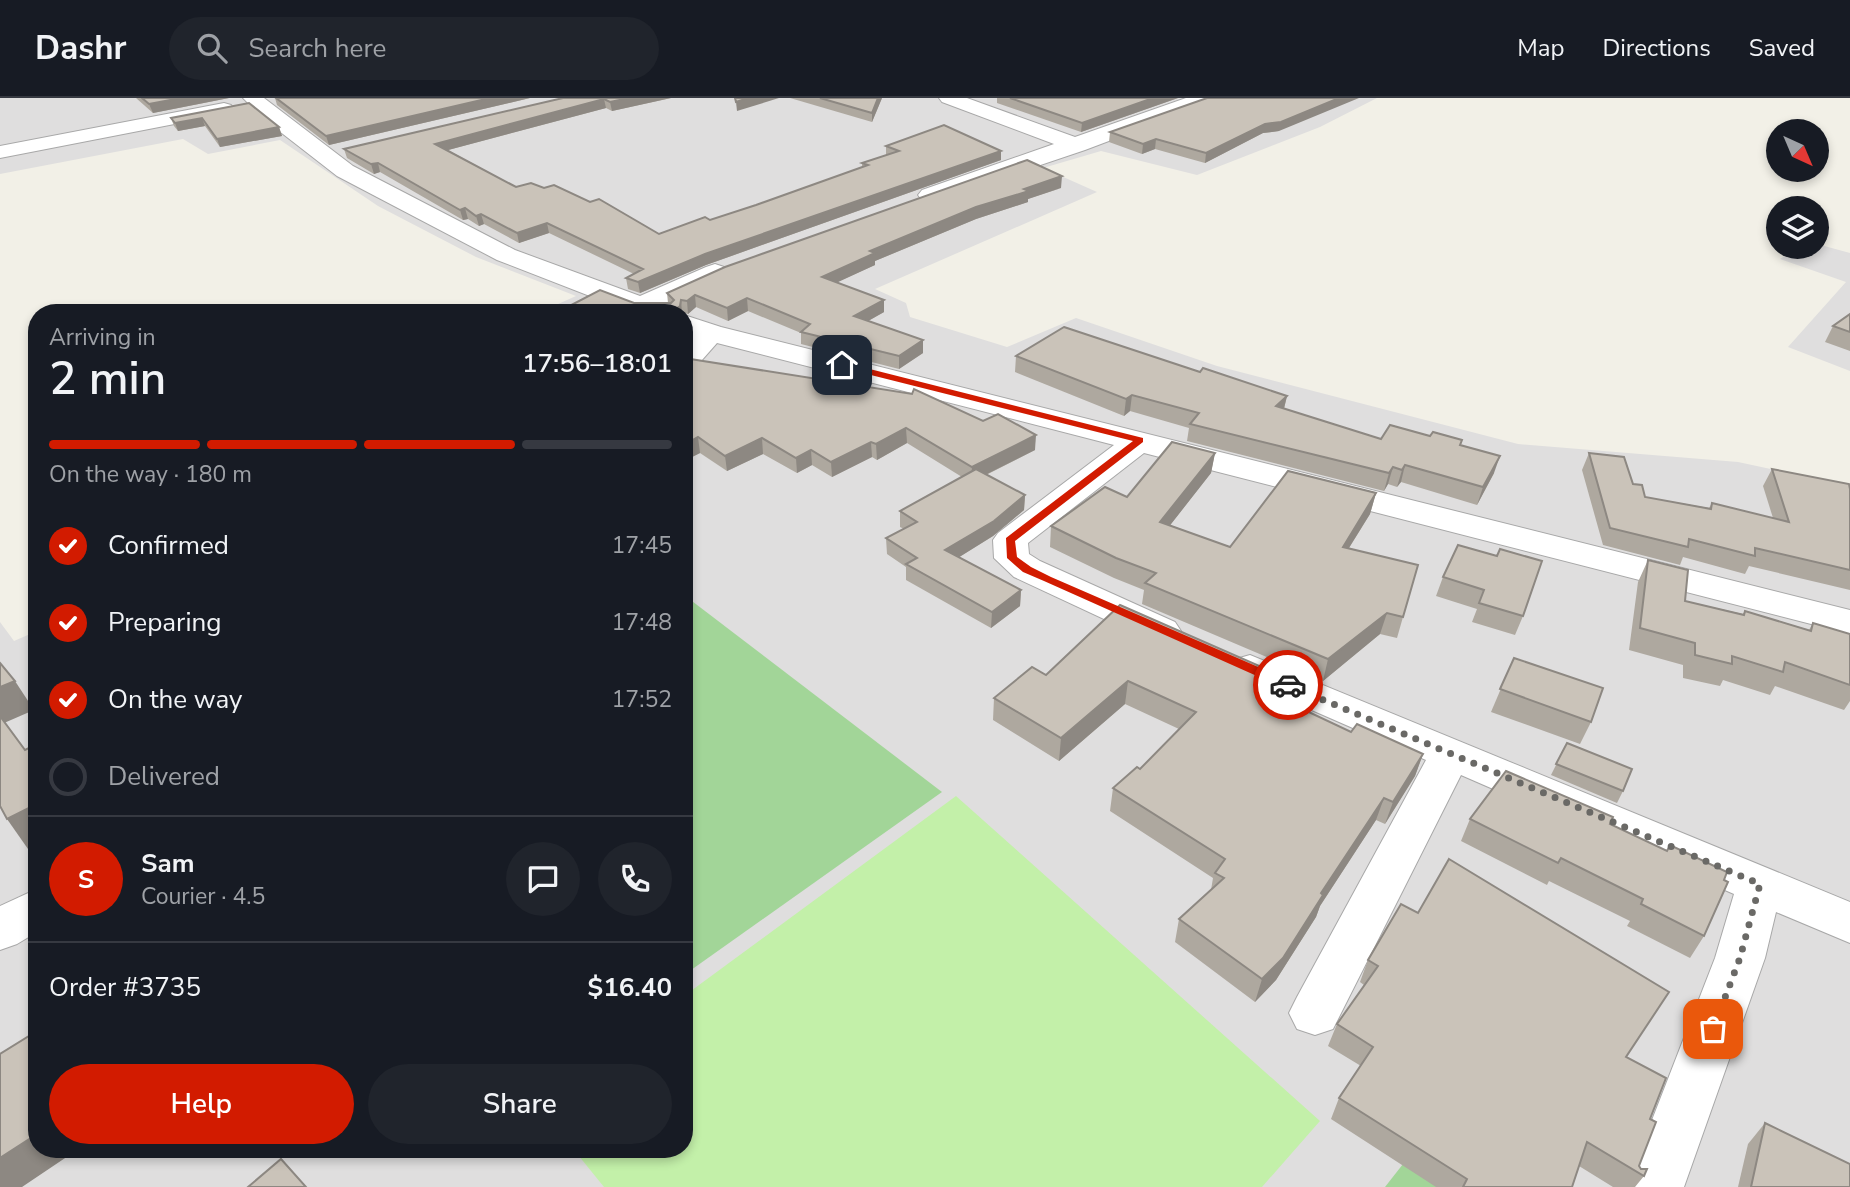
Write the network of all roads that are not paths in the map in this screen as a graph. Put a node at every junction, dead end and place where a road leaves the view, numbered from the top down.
1 (949, 98) edge
2 (1205, 98) edge
3 (261, 99) edge
4 (1077, 145) junction
5 (351, 149) edge
6 (0, 152) edge
7 (324, 155) junction
8 (913, 201) edge
9 (742, 263) edge
10 (634, 304) edge
11 (662, 304) edge
12 (698, 328) edge
13 (1140, 440) junction
14 (1850, 622) edge
15 (1451, 754) junction
16 (1760, 884) junction
17 (28, 913) edge
18 (1850, 923) edge
19 (0, 930) edge
20 (1315, 1013) dead end
21 (1655, 1187) edge

1 - 4 street
2 - 4 street
3 - 6 street
3 - 7 street
4 - 8 street
5 - 7 street
7 - 10 street
9 - 11 street
12 - 13 street
13 - 14 street
13 - 15 street
15 - 16 street
15 - 20 street
16 - 18 street
16 - 21 street
17 - 19 street

